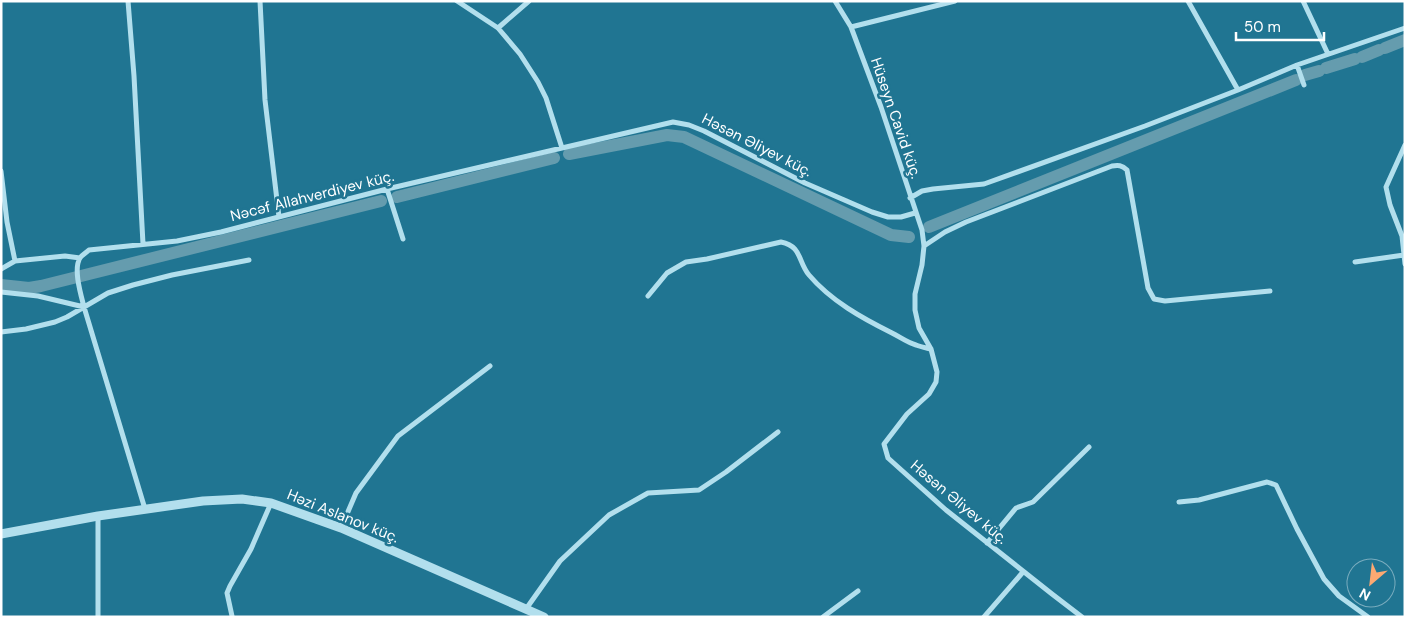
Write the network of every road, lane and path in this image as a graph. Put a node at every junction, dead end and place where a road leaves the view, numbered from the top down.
1 (128, 1) edge
2 (260, 1) edge
3 (457, 1) edge
4 (529, 1) edge
5 (835, 1) edge
6 (955, 1) edge
7 (1188, 1) edge
8 (1303, 1) edge
9 (851, 27) junction
10 (498, 28) junction
11 (1405, 28) edge
12 (1328, 54) junction
13 (1297, 65) junction
14 (1304, 85) dead end
15 (1238, 90) junction
16 (1405, 145) edge
17 (562, 148) junction
18 (1, 171) edge
19 (387, 189) junction
20 (910, 198) junction
21 (915, 213) junction
22 (279, 218) junction
23 (403, 239) dead end
24 (143, 244) junction
25 (924, 246) junction
26 (1404, 255) edge
27 (80, 258) junction
28 (249, 260) dead end
29 (15, 261) junction
30 (1355, 262) dead end
31 (1405, 264) edge
32 (1, 269) edge
33 (1270, 291) dead end
34 (1, 292) edge
35 (648, 296) dead end
36 (84, 307) junction
37 (1, 332) edge
38 (932, 349) junction
39 (490, 366) dead end
40 (778, 432) dead end
41 (1089, 447) dead end
42 (1179, 502) dead end
43 (271, 503) junction
44 (146, 509) junction
45 (98, 516) junction
46 (341, 528) junction
47 (1, 534) edge
48 (987, 543) junction
49 (1023, 572) junction
50 (858, 591) dead end
51 (526, 609) junction
52 (232, 616) edge
53 (98, 617) edge
54 (544, 617) edge
55 (823, 617) edge
56 (984, 617) edge
57 (1082, 617) edge
58 (1368, 617) edge

1 - 24 street
2 - 22 street
3 - 10 street
4 - 10 street
5 - 9 street, Hüseyn Cavid küç.
6 - 9 street
7 - 15 street
8 - 12 street
9 - 20 street, Hüseyn Cavid küç.
10 - 17 street
11 - 12 street
12 - 13 street
13 - 14 street
13 - 15 street
15 - 20 street
16 - 26 street
17 - 19 street, Nəcəf Allahverdiyev küç.
17 - 21 street, Həsən Əliyev küç.
18 - 29 street
19 - 22 street, Nəcəf Allahverdiyev küç.
19 - 23 street
20 - 21 street, Hüseyn Cavid küç.
21 - 25 street, Hüseyn Cavid küç.
22 - 24 street, Nəcəf Allahverdiyev küç.
24 - 27 street, Nəcəf Allahverdiyev küç.
25 - 33 street
25 - 38 street, Həsən Əliyev küç.
26 - 30 street
26 - 31 street
27 - 29 street
27 - 36 street
28 - 36 street
29 - 32 street
34 - 36 street
35 - 38 street
36 - 37 street
36 - 44 street
38 - 48 street, Həsən Əliyev küç.
39 - 46 street
40 - 51 street
41 - 48 street
42 - 58 street
43 - 44 street, Həzi Aslanov küç.
43 - 46 street, Həzi Aslanov küç.
43 - 52 street
44 - 45 street, Həzi Aslanov küç.
45 - 47 street, Həzi Aslanov küç.
45 - 53 street
46 - 51 street, Həzi Aslanov küç.
48 - 49 street, Həsən Əliyev küç.
49 - 56 street
49 - 57 street, Həsən Əliyev küç.
50 - 55 street
51 - 54 street, Həzi Aslanov küç.

